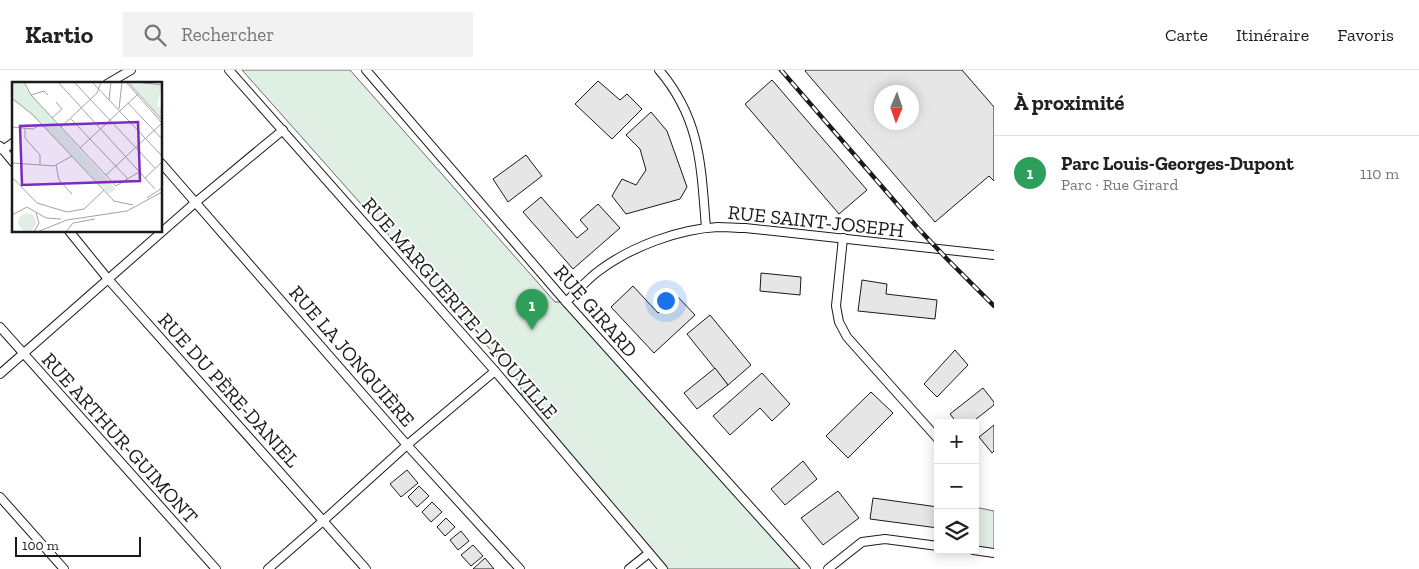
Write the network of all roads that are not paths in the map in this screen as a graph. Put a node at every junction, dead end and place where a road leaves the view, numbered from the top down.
1 (132, 70) edge
2 (229, 70) edge
3 (366, 70) edge
4 (659, 70) edge
5 (111, 82) edge
6 (283, 130) junction
7 (2, 148) edge
8 (12, 160) edge
9 (162, 164) edge
10 (196, 202) junction
11 (706, 228) junction
12 (71, 232) edge
13 (162, 232) edge
14 (162, 232) edge
15 (842, 238) junction
16 (994, 255) edge
17 (108, 279) junction
18 (566, 302) junction
19 (0, 327) edge
20 (24, 355) junction
21 (495, 371) junction
22 (0, 374) edge
23 (934, 434) edge
24 (407, 444) junction
25 (0, 497) edge
26 (323, 522) junction
27 (934, 545) edge
28 (979, 551) edge
29 (648, 553) junction
30 (994, 553) edge
31 (64, 569) edge
32 (216, 569) edge
33 (268, 569) edge
34 (366, 569) edge
35 (520, 569) edge
36 (629, 569) edge
37 (663, 569) edge
38 (806, 569) edge
39 (828, 569) edge

1 - 5 street
2 - 6 street, RUE MARGUERITE-D'YOUVILLE
3 - 18 street, RUE GIRARD
4 - 11 street
6 - 10 street
6 - 21 street, RUE MARGUERITE-D'YOUVILLE
7 - 8 street
9 - 10 street, RUE LA JONQUIÈRE
10 - 13 street
10 - 24 street, RUE LA JONQUIÈRE
11 - 15 street, RUE SAINT-JOSEPH
11 - 18 street, RUE SAINT-JOSEPH
12 - 17 street, RUE DU PÈRE-DANIEL
14 - 17 street
15 - 16 street, RUE SAINT-JOSEPH
15 - 23 street
17 - 20 street
17 - 26 street, RUE DU PÈRE-DANIEL
18 - 38 street, RUE GIRARD
19 - 20 street, RUE ARTHUR-GUIMONT
20 - 22 street
20 - 32 street, RUE ARTHUR-GUIMONT
21 - 24 street
21 - 29 street, RUE MARGUERITE-D'YOUVILLE
24 - 26 street
24 - 35 street, RUE LA JONQUIÈRE
25 - 31 street
26 - 33 street
26 - 34 street, RUE DU PÈRE-DANIEL
27 - 39 street
28 - 30 street
29 - 36 street
29 - 37 street, RUE MARGUERITE-D'YOUVILLE

